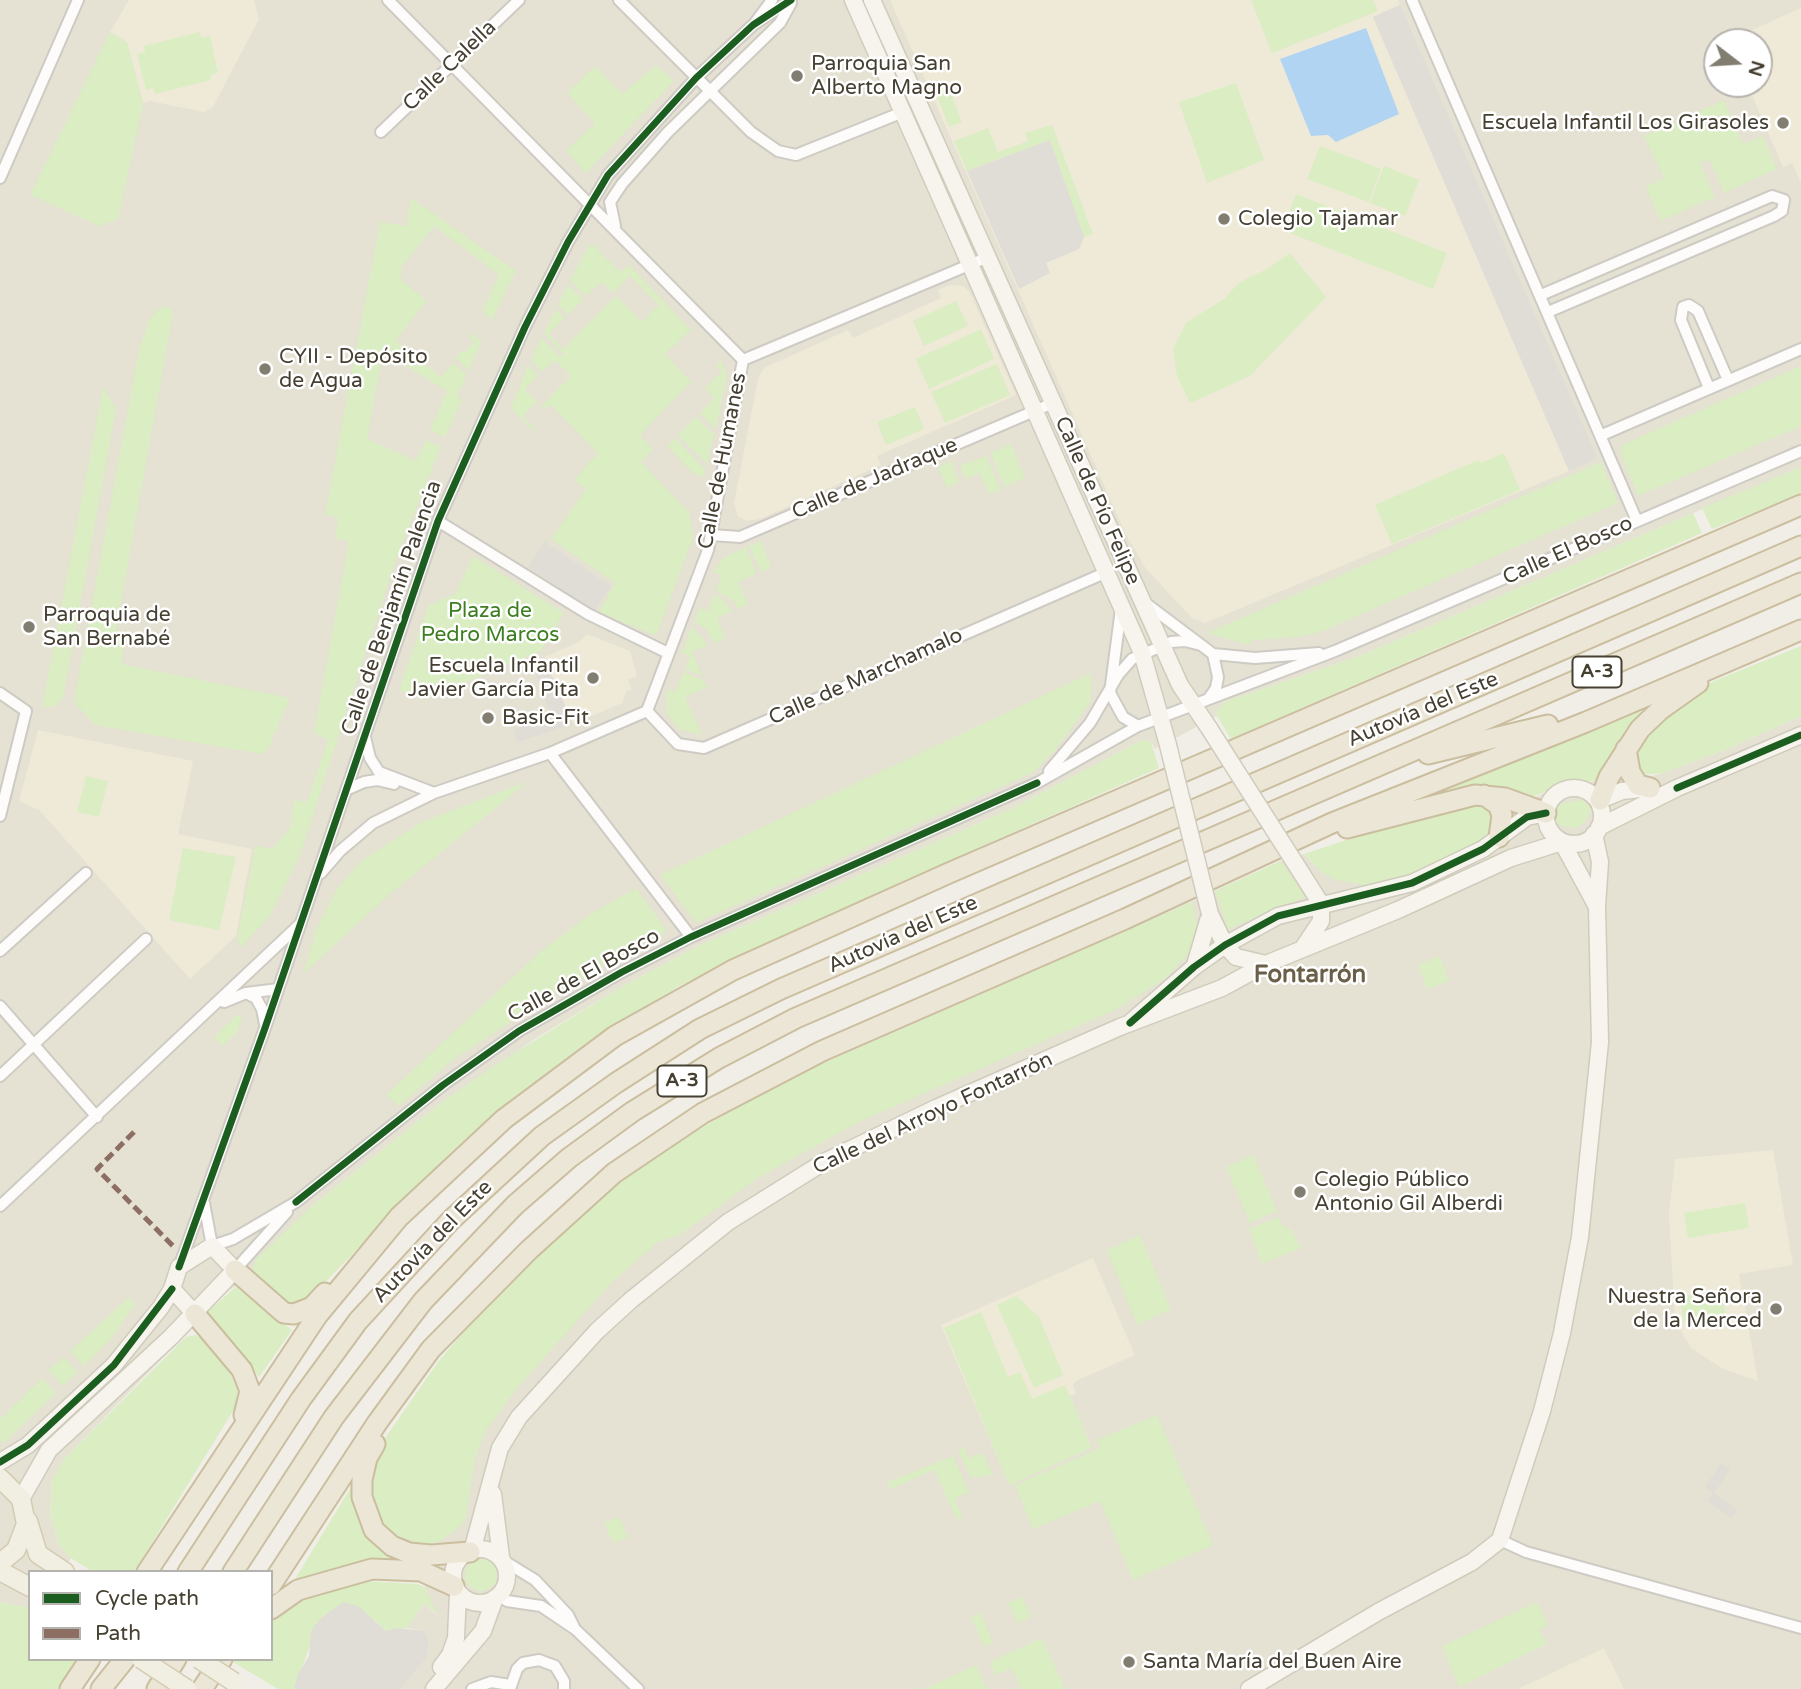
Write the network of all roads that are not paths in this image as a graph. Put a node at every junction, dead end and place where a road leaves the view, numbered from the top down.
1 (78, 0) edge
2 (388, 0) edge
3 (519, 0) edge
4 (618, 0) edge
5 (772, 0) edge
6 (792, 0) edge
7 (853, 0) edge
8 (872, 0) edge
9 (1412, 0) edge
10 (754, 25) junction
11 (451, 65) junction
12 (696, 78) junction
13 (712, 91) junction
14 (903, 112) junction
15 (381, 132) dead end
16 (3, 164) edge
17 (0, 178) edge
18 (610, 202) junction
19 (590, 204) junction
20 (618, 232) junction
21 (988, 257) junction
22 (971, 264) junction
23 (1541, 295) junction
24 (1548, 312) junction
25 (1801, 349) edge
26 (743, 360) junction
27 (1728, 380) junction
28 (1709, 388) junction
29 (1053, 402) junction
30 (1035, 410) junction
31 (1602, 435) junction
32 (1801, 451) edge
33 (1801, 505) edge
34 (438, 521) junction
35 (1637, 521) junction
36 (711, 535) junction
37 (1801, 546) edge
38 (1101, 575) junction
39 (1801, 583) edge
40 (1141, 599) junction
41 (1121, 606) junction
42 (1801, 630) edge
43 (1162, 645) junction
44 (1201, 645) junction
45 (1335, 651) junction
46 (668, 653) junction
47 (1142, 653) junction
48 (1213, 654) junction
49 (1737, 657) junction
50 (1656, 692) junction
51 (1110, 693) junction
52 (0, 694) edge
53 (1209, 698) junction
54 (1193, 706) junction
55 (647, 711) junction
56 (1162, 718) junction
57 (1138, 726) junction
58 (1801, 735) edge
59 (365, 737) junction
60 (1626, 748) junction
61 (550, 753) junction
62 (1393, 760) junction
63 (1037, 783) junction
64 (1650, 788) junction
65 (1677, 788) junction
66 (346, 790) junction
67 (435, 793) junction
68 (1485, 795) junction
69 (1600, 800) junction
70 (1546, 813) junction
71 (0, 816) edge
72 (1596, 831) junction
73 (1499, 838) junction
74 (1562, 842) junction
75 (1231, 871) junction
76 (86, 873) dead end
77 (1303, 874) junction
78 (316, 879) junction
79 (1355, 898) junction
80 (1321, 904) junction
81 (1597, 906) junction
82 (1210, 914) junction
83 (300, 924) junction
84 (691, 937) junction
85 (146, 939) dead end
86 (1225, 945) junction
87 (1303, 949) junction
88 (0, 951) edge
89 (1266, 964) junction
90 (1194, 967) junction
91 (278, 989) junction
92 (246, 993) junction
93 (218, 1004) junction
94 (0, 1006) edge
95 (1130, 1023) junction
96 (265, 1028) junction
97 (35, 1044) junction
98 (0, 1076) edge
99 (97, 1116) junction
100 (296, 1202) junction
101 (204, 1203) junction
102 (0, 1206) edge
103 (398, 1217) junction
104 (212, 1246) junction
105 (179, 1267) junction
106 (235, 1270) junction
107 (172, 1289) junction
108 (195, 1314) junction
109 (431, 1349) junction
110 (0, 1462) edge
111 (0, 1478) edge
112 (491, 1487) junction
113 (23, 1504) junction
114 (191, 1504) junction
115 (1500, 1541) junction
116 (471, 1551) junction
117 (503, 1559) junction
118 (0, 1563) edge
119 (62, 1570) edge
120 (148, 1570) edge
121 (189, 1570) edge
122 (234, 1570) edge
123 (0, 1571) edge
124 (273, 1582) edge
125 (28, 1586) edge
126 (456, 1590) junction
127 (496, 1597) junction
128 (273, 1608) edge
129 (1801, 1628) edge
130 (575, 1629) junction
131 (89, 1661) edge
132 (123, 1661) edge
133 (132, 1661) edge
134 (144, 1661) edge
135 (175, 1661) edge
136 (202, 1661) edge
137 (221, 1661) edge
138 (239, 1685) edge
139 (510, 1687) edge
140 (70, 1689) edge
141 (102, 1689) edge
142 (116, 1689) edge
143 (157, 1689) edge
144 (187, 1689) edge
145 (202, 1689) edge
146 (423, 1689) edge
147 (434, 1689) edge
148 (472, 1689) edge
149 (564, 1689) edge
150 (638, 1689) edge
151 (1249, 1689) edge

1 - 16 street
2 - 11 street, Calle de Humanes
3 - 11 street, Calle Calella
4 - 12 street
5 - 10 street, Calle de Benjamín Palencia
6 - 10 street, Calle de Benjamín Palencia
6 - 13 street, Calle de Benjamín Palencia
7 - 14 street, Calle de Pío Felipe
8 - 21 street, Calle de Pío Felipe
9 - 23 street
10 - 12 street, Calle de Benjamín Palencia
11 - 15 street, Calle Calella
11 - 19 street, Calle de Humanes
12 - 13 street
12 - 19 street, Calle de Benjamín Palencia
13 - 14 street
13 - 18 street, Calle de Benjamín Palencia
14 - 22 street, Calle de Pío Felipe
16 - 17 street
18 - 19 street
18 - 20 street
19 - 20 street, Calle de Humanes
19 - 34 street, Calle de Benjamín Palencia
20 - 26 street, Calle de Humanes
21 - 22 street
21 - 29 street, Calle de Pío Felipe
22 - 26 street
22 - 30 street, Calle de Pío Felipe
23 - 24 street
23 - 24 street
24 - 31 street
25 - 27 street
26 - 36 street, Calle de Humanes
27 - 28 street
27 - 28 street
28 - 31 street
29 - 30 street, Calle de Pío Felipe
29 - 40 street, Calle de Pío Felipe
30 - 36 street, Calle de Jadraque
30 - 38 street, Calle de Pío Felipe
31 - 35 street
32 - 35 street, Calle El Bosco
33 - 103 highway
34 - 46 street
34 - 59 street, Calle de Benjamín Palencia
35 - 45 street, Calle El Bosco
36 - 46 street, Calle de Humanes
37 - 121 highway, Autovía del Este / A-3
38 - 41 street, Calle de Pío Felipe
38 - 55 street, Calle de Marchamalo
39 - 62 highway, Autovía del Este / A-3
40 - 43 street, Calle de Pío Felipe
40 - 44 street, Calle de Pío Felipe
41 - 47 street, Calle de Pío Felipe
41 - 51 street, Calle de Pío Felipe
42 - 49 highway
43 - 44 street
43 - 47 street
43 - 54 street, Calle de Pío Felipe
44 - 48 street, Calle de Pío Felipe
45 - 48 street, Calle El Bosco
45 - 53 street, Calle El Bosco
46 - 55 street, Calle de Humanes
47 - 51 street
47 - 56 street, Calle de Pío Felipe
48 - 53 street
49 - 50 highway
49 - 60 highway
50 - 62 highway
50 - 75 highway
51 - 57 street
51 - 63 street, Calle de El Bosco
52 - 71 street
53 - 54 street
54 - 56 street
54 - 77 street, Calle de Pío Felipe, bridge
55 - 61 street
56 - 57 street
56 - 82 street, Calle de Pío Felipe, bridge
57 - 63 street, Calle de El Bosco
58 - 65 street
59 - 66 street, Calle de Benjamín Palencia
59 - 67 street
60 - 64 highway
60 - 69 highway
61 - 67 street
61 - 84 street
62 - 122 highway, Autovía del Este / A-3
63 - 84 street, Calle de El Bosco
64 - 65 street
64 - 69 street
65 - 72 street
66 - 67 street
66 - 78 street, Calle de Benjamín Palencia
67 - 78 street
68 - 70 highway
68 - 73 highway
68 - 75 highway
69 - 70 street
69 - 72 street
70 - 73 street, Calle del Arroyo Fontarrón
70 - 74 street
72 - 74 street
72 - 81 street
73 - 79 street, Calle del Arroyo Fontarrón
74 - 81 street
74 - 87 street, Calle del Arroyo Fontarrón
75 - 109 highway
76 - 88 street
77 - 79 street
77 - 80 street
78 - 83 street, Calle de Benjamín Palencia
79 - 80 street, Calle del Arroyo Fontarrón
80 - 86 street, Calle del Arroyo Fontarrón
80 - 87 street
81 - 115 street
82 - 86 street
82 - 90 street, Calle del Arroyo Fontarrón
83 - 91 street, Calle de Benjamín Palencia
83 - 93 street
84 - 100 street, Calle de El Bosco
85 - 97 street
86 - 89 street
86 - 90 street, Calle del Arroyo Fontarrón
87 - 89 street, Calle del Arroyo Fontarrón
89 - 95 street, Calle del Arroyo Fontarrón
90 - 95 street, Calle del Arroyo Fontarrón
91 - 92 street
91 - 96 street, Calle de Benjamín Palencia
92 - 93 street
92 - 96 street
93 - 99 street
94 - 97 street
95 - 112 street, Calle del Arroyo Fontarrón
96 - 101 street, Calle de Benjamín Palencia
97 - 98 street
97 - 99 street
99 - 102 street
100 - 104 street, Calle de El Bosco
100 - 106 street, Calle de El Bosco
101 - 104 street, Calle de Benjamín Palencia
101 - 105 street, Calle de Benjamín Palencia
103 - 106 highway
103 - 114 highway
104 - 105 street
104 - 106 street
105 - 107 street, Calle de Benjamín Palencia
106 - 108 street
107 - 108 street
107 - 110 street, Calle de Benjamín Palencia
108 - 113 street
108 - 114 highway
109 - 116 highway
109 - 124 highway
111 - 113 main road
112 - 116 street, Calle del Arroyo Fontarrón
112 - 117 street, Calle del Arroyo Fontarrón
113 - 118 main road
113 - 119 main road
114 - 120 highway
115 - 129 street
115 - 151 street
116 - 117 street
116 - 126 street
117 - 127 street
117 - 130 street
123 - 125 main road
126 - 127 street
126 - 128 highway
126 - 146 street
127 - 130 street
127 - 147 street
130 - 150 street
131 - 140 highway
132 - 141 highway
133 - 142 highway
134 - 144 main road, bridge
135 - 143 highway
136 - 138 main road, bridge
137 - 145 highway
139 - 148 street
139 - 149 street

